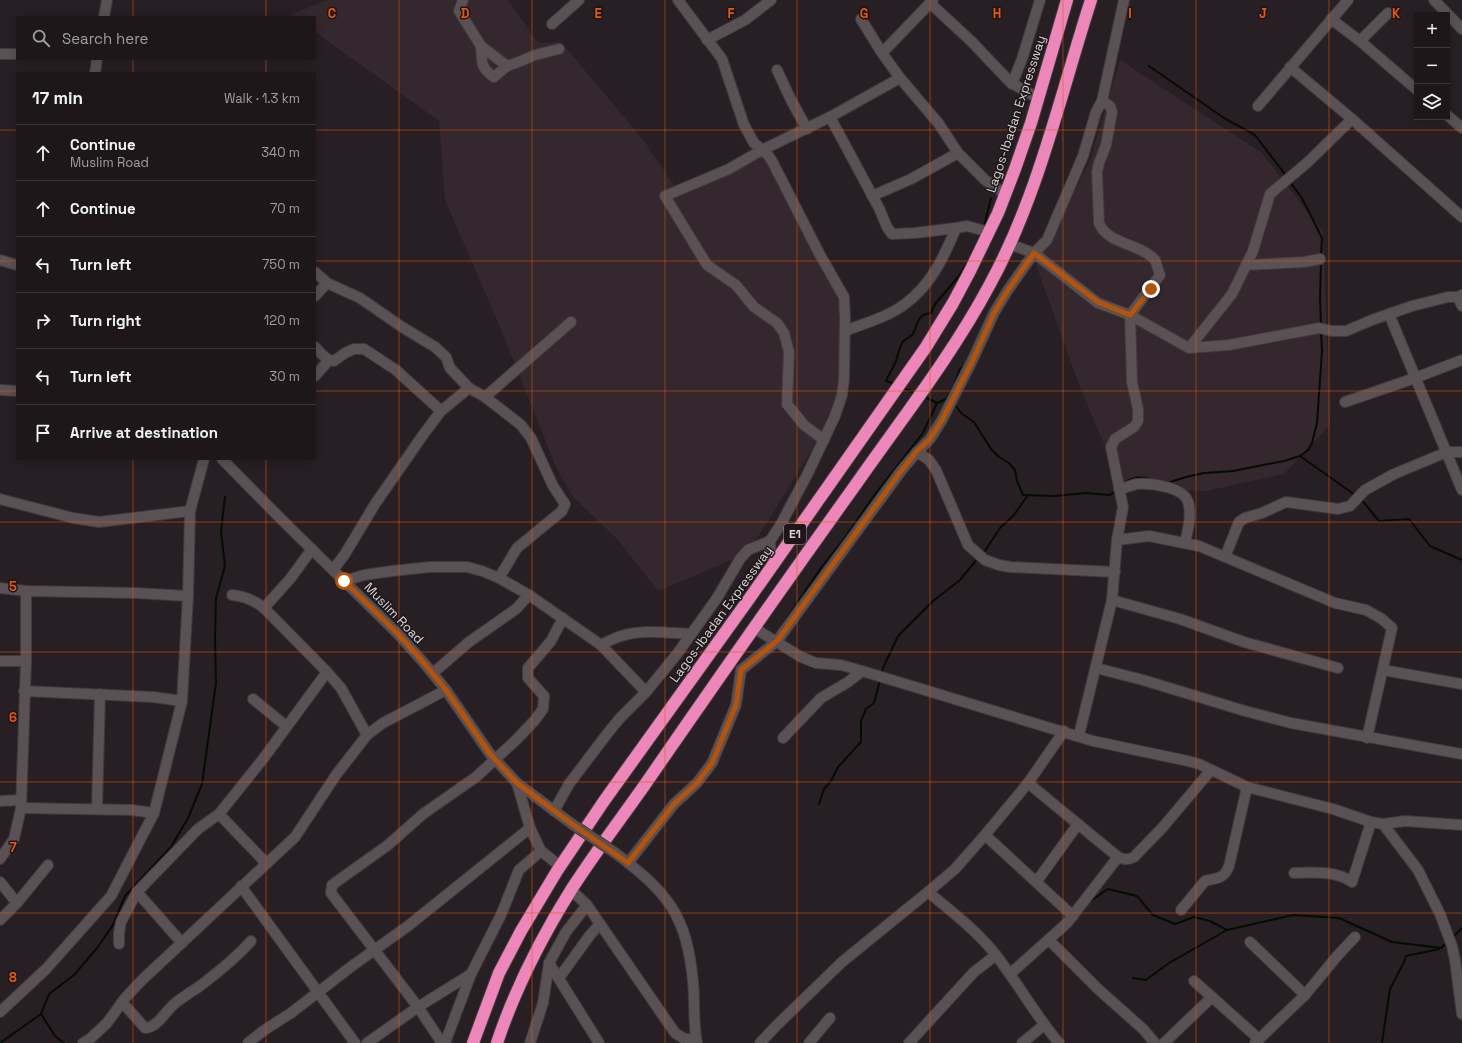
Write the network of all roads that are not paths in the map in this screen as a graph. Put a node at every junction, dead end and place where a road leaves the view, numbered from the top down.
1 (107, 0) edge
2 (463, 0) edge
3 (579, 0) edge
4 (678, 0) edge
5 (771, 0) edge
6 (1040, 0) edge
7 (1067, 0) edge
8 (1090, 0) edge
9 (1124, 0) edge
10 (1348, 0) edge
11 (1434, 0) edge
12 (932, 2) edge
13 (1388, 13) dead end
14 (104, 16) edge
15 (861, 19) dead end
16 (1331, 20) junction
17 (552, 24) dead end
18 (1462, 29) edge
19 (707, 40) junction
20 (1360, 42) junction
21 (481, 46) junction
22 (559, 50) dead end
23 (882, 53) junction
24 (0, 54) edge
25 (16, 54) edge
26 (97, 60) edge
27 (507, 66) junction
28 (1290, 67) junction
29 (777, 70) dead end
30 (95, 72) edge
31 (900, 78) junction
32 (1012, 84) junction
33 (1414, 87) edge
34 (1038, 98) junction
35 (1102, 101) junction
36 (1258, 106) dead end
37 (830, 117) junction
38 (1450, 118) edge
39 (1352, 119) junction
40 (807, 128) junction
41 (1462, 128) edge
42 (762, 150) junction
43 (958, 153) junction
44 (1005, 194) junction
45 (872, 196) junction
46 (1462, 217) edge
47 (956, 228) junction
48 (989, 232) junction
49 (1009, 244) junction
50 (1034, 253) junction
51 (1320, 259) dead end
52 (0, 260) edge
53 (16, 265) edge
54 (1246, 265) junction
55 (316, 273) edge
56 (327, 283) junction
57 (316, 295) edge
58 (1461, 299) edge
59 (1389, 314) junction
60 (1130, 315) junction
61 (571, 322) dead end
62 (845, 331) junction
63 (316, 348) edge
64 (1189, 348) junction
65 (329, 360) junction
66 (1462, 360) edge
67 (316, 375) edge
68 (1415, 378) junction
69 (469, 388) junction
70 (0, 390) edge
71 (16, 391) edge
72 (485, 397) junction
73 (1345, 402) dead end
74 (442, 411) junction
75 (824, 440) junction
76 (916, 452) junction
77 (1447, 452) junction
78 (1462, 452) edge
79 (204, 460) edge
80 (223, 460) edge
81 (1119, 489) junction
82 (1462, 490) edge
83 (0, 499) edge
84 (190, 511) junction
85 (1117, 540) junction
86 (770, 541) junction
87 (1185, 542) junction
88 (312, 549) junction
89 (1224, 557) junction
90 (773, 565) junction
91 (333, 570) junction
92 (1115, 572) junction
93 (499, 578) junction
94 (344, 581) junction
95 (0, 588) edge
96 (26, 592) junction
97 (232, 595) dead end
98 (529, 595) junction
99 (188, 596) junction
100 (1112, 600) junction
101 (264, 608) junction
102 (563, 618) junction
103 (754, 628) junction
104 (691, 634) junction
105 (777, 641) junction
106 (600, 645) junction
107 (0, 661) edge
108 (26, 661) junction
109 (1096, 668) junction
110 (1338, 668) dead end
111 (1384, 670) junction
112 (862, 671) junction
113 (327, 672) junction
114 (433, 673) junction
115 (1462, 684) edge
116 (24, 690) junction
117 (446, 690) junction
118 (646, 692) junction
119 (100, 694) junction
120 (253, 699) dead end
121 (182, 701) junction
122 (286, 726) junction
123 (1064, 731) junction
124 (1079, 735) junction
125 (367, 736) junction
126 (782, 738) dead end
127 (1367, 738) junction
128 (1462, 754) edge
129 (494, 760) junction
130 (1211, 770) junction
131 (517, 783) junction
132 (1028, 783) junction
133 (1247, 787) junction
134 (0, 801) edge
135 (21, 804) junction
136 (97, 809) junction
137 (554, 810) junction
138 (154, 813) junction
139 (219, 814) junction
140 (1371, 822) junction
141 (1078, 824) junction
142 (1382, 824) junction
143 (1462, 825) edge
144 (530, 828) junction
145 (985, 835) junction
146 (541, 851) junction
147 (1118, 857) junction
148 (0, 859) edge
149 (266, 863) junction
150 (628, 863) junction
151 (48, 865) dead end
152 (560, 866) junction
153 (1294, 873) dead end
154 (1037, 881) junction
155 (0, 882) edge
156 (241, 886) junction
157 (571, 890) junction
158 (137, 892) junction
159 (928, 892) junction
160 (17, 903) junction
161 (587, 905) junction
162 (1181, 910) dead end
163 (1073, 916) junction
164 (0, 920) edge
165 (600, 924) junction
166 (1355, 937) dead end
167 (1048, 940) junction
168 (251, 941) dead end
169 (1250, 942) dead end
170 (182, 943) junction
171 (119, 944) dead end
172 (375, 950) junction
173 (996, 955) junction
174 (549, 963) junction
175 (471, 974) junction
176 (1010, 974) junction
177 (558, 978) junction
178 (1194, 981) dead end
179 (317, 992) junction
180 (1305, 995) junction
181 (1212, 997) junction
182 (122, 1002) junction
183 (418, 1007) junction
184 (0, 1012) edge
185 (1462, 1014) edge
186 (830, 1018) dead end
187 (1044, 1025) junction
188 (696, 1041) edge
189 (915, 1041) edge
190 (1257, 1041) edge
191 (83, 1043) edge
192 (248, 1043) edge
193 (355, 1043) edge
194 (367, 1043) edge
195 (442, 1043) edge
196 (445, 1043) edge
197 (473, 1043) edge
198 (497, 1043) edge
199 (530, 1043) edge
200 (599, 1043) edge
201 (760, 1043) edge
202 (810, 1043) edge
203 (1022, 1043) edge
204 (1059, 1043) edge
205 (1155, 1043) edge
206 (1164, 1043) edge

1 - 14 street
2 - 21 street
3 - 17 street
4 - 19 street
5 - 19 street
6 - 32 street
7 - 34 highway, Lagos-Ibadan Expressway / E1
8 - 49 highway, E1
9 - 35 street
10 - 16 street
11 - 18 street
12 - 23 street
12 - 32 street
13 - 20 street
15 - 23 street
16 - 20 street
16 - 28 street
19 - 42 street
20 - 33 street
21 - 27 street
21 - 27 street
22 - 27 street
23 - 31 street
24 - 25 street
26 - 30 street
28 - 36 street
28 - 39 street
29 - 40 street
31 - 37 street
31 - 43 street
32 - 34 street
34 - 44 highway, Lagos-Ibadan Expressway / E1
35 - 50 street
35 - 60 street
37 - 40 street
37 - 45 street
38 - 41 street
39 - 46 street
39 - 54 street
40 - 42 street
42 - 62 street
42 - 75 street
43 - 44 street
43 - 45 street
44 - 48 highway, Lagos-Ibadan Expressway / E1
45 - 47 street
47 - 48 street
47 - 62 street
48 - 90 highway, Lagos-Ibadan Expressway / E1
49 - 50 street
49 - 103 highway, E1
50 - 60 street
50 - 76 street
51 - 54 street
52 - 53 street
54 - 64 street
55 - 56 street
56 - 57 street
56 - 69 street
58 - 59 street
59 - 64 street
59 - 68 street
60 - 64 street
60 - 81 street
61 - 72 street
62 - 75 street
63 - 65 street
65 - 67 street
65 - 74 street
66 - 68 street
68 - 73 street
68 - 77 street
69 - 72 street
69 - 74 street
70 - 71 street
72 - 93 street
74 - 91 street
75 - 86 street
76 - 92 street
76 - 105 street
77 - 78 street
77 - 82 street
77 - 89 street
79 - 84 street
80 - 88 street, Muslim Road
81 - 85 street
81 - 87 street
83 - 84 street
84 - 99 street
85 - 87 street
85 - 92 street
86 - 90 street
86 - 104 street
87 - 89 street
88 - 91 street, Muslim Road
88 - 101 street
89 - 111 street
90 - 152 highway, Lagos-Ibadan Expressway / E1
91 - 94 street, Muslim Road
92 - 100 street
93 - 94 street
93 - 98 street
94 - 114 street, Muslim Road
95 - 96 street
96 - 99 street
96 - 108 street
97 - 101 street
98 - 102 street
98 - 114 street
99 - 121 street
100 - 109 street
100 - 110 street
101 - 113 street
102 - 106 street
102 - 129 street
103 - 105 street
103 - 157 highway, E1
104 - 106 street
104 - 118 street
105 - 112 street
105 - 150 street
106 - 118 street
107 - 108 street
108 - 116 street
109 - 124 street
109 - 127 street
111 - 115 street
111 - 127 street
112 - 123 street
112 - 126 street
113 - 122 street
113 - 125 street
114 - 117 street, Muslim Road
116 - 119 street
116 - 135 street
117 - 125 street
117 - 129 street, Muslim Road
118 - 137 street
119 - 121 street
119 - 136 street
120 - 122 street
121 - 138 street
122 - 139 street
123 - 124 street
123 - 132 street
124 - 130 street
125 - 149 street
127 - 128 street
129 - 131 street, Muslim Road
129 - 172 street
130 - 133 street
130 - 147 street
131 - 137 street, Muslim Road
131 - 144 street
132 - 141 street
132 - 145 street
133 - 140 street
133 - 162 street
134 - 135 street
135 - 136 street
135 - 148 street
136 - 138 street
137 - 150 street, Muslim Road, bridge
138 - 184 street
139 - 149 street
139 - 158 street
140 - 142 street
140 - 153 street
141 - 147 street
141 - 154 street
142 - 143 street
142 - 185 street
144 - 146 street
144 - 172 street
145 - 154 street
145 - 159 street
146 - 152 street
146 - 175 street
147 - 163 street
149 - 156 street
150 - 188 street, Muslim Road
151 - 160 street
152 - 197 highway, Lagos-Ibadan Expressway / E1
154 - 163 street
155 - 160 street
156 - 170 street
156 - 179 street
157 - 161 street
157 - 198 highway, E1
158 - 170 street
158 - 171 street
159 - 173 street
159 - 201 street
160 - 164 street
161 - 165 street
161 - 174 street
163 - 167 street
165 - 177 street
165 - 188 street
166 - 180 street
167 - 176 street
167 - 205 street
168 - 182 street
169 - 180 street
170 - 182 street
172 - 179 street
172 - 183 street
173 - 176 street
173 - 189 street
174 - 177 street
174 - 199 street
175 - 183 street
175 - 196 street
176 - 187 street
177 - 200 street
178 - 181 street
179 - 192 street
179 - 193 street
180 - 190 street
181 - 190 street
181 - 206 street
182 - 191 street
183 - 194 street
183 - 195 street
186 - 202 street
187 - 203 street
187 - 204 street

